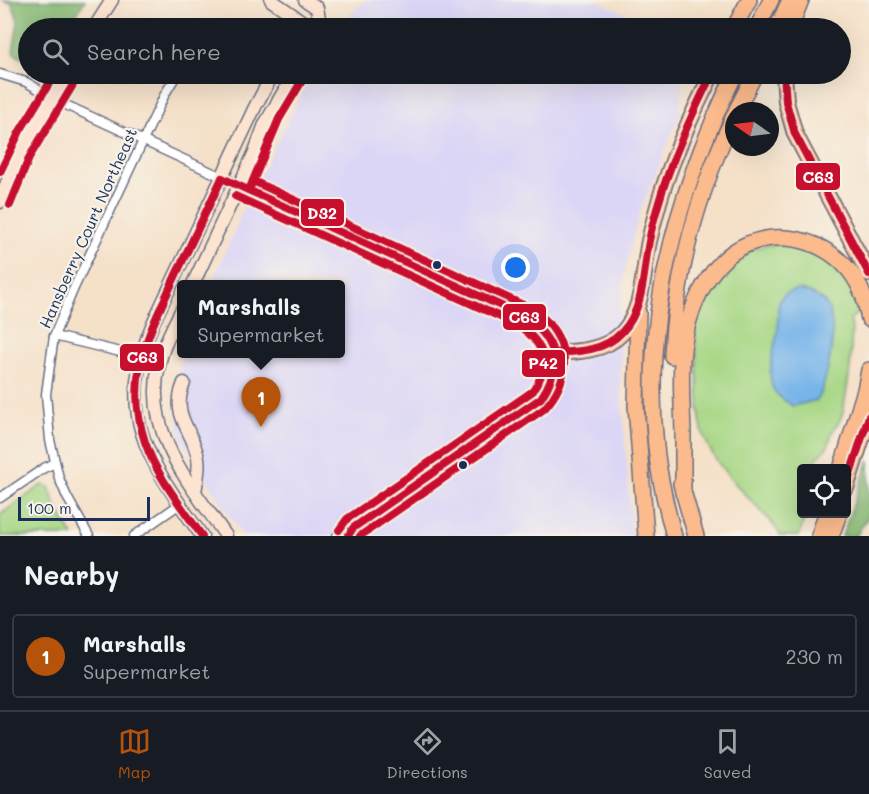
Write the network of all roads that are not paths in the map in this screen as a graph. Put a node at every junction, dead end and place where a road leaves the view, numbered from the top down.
1 (112, 0) edge
2 (271, 0) edge
3 (305, 0) edge
4 (749, 0) edge
5 (771, 0) edge
6 (790, 0) edge
7 (801, 0) edge
8 (320, 4) edge
9 (100, 18) edge
10 (294, 18) edge
11 (310, 18) edge
12 (739, 18) edge
13 (762, 18) edge
14 (782, 18) edge
15 (794, 18) edge
16 (0, 74) edge
17 (18, 80) edge
18 (29, 84) edge
19 (61, 84) edge
20 (172, 84) edge
21 (268, 84) edge
22 (288, 84) edge
23 (707, 84) edge
24 (730, 84) edge
25 (750, 84) edge
26 (785, 84) edge
27 (52, 98) junction
28 (741, 102) edge
29 (68, 106) dead end
30 (725, 138) edge
31 (143, 140) junction
32 (222, 178) junction
33 (239, 186) junction
34 (0, 202) edge
35 (869, 274) edge
36 (195, 280) edge
37 (640, 291) junction
38 (177, 320) edge
39 (869, 320) edge
40 (54, 336) junction
41 (554, 353) junction
42 (141, 357) junction
43 (869, 370) edge
44 (184, 383) dead end
45 (869, 416) edge
46 (55, 464) junction
47 (841, 464) edge
48 (851, 472) edge
49 (195, 491) junction
50 (683, 493) junction
51 (0, 498) edge
52 (180, 504) junction
53 (824, 518) edge
54 (836, 518) edge
55 (350, 532) edge
56 (89, 536) edge
57 (134, 536) edge
58 (202, 536) edge
59 (226, 536) edge
60 (337, 536) edge
61 (646, 536) edge
62 (674, 536) edge
63 (696, 536) edge
64 (819, 536) edge
65 (831, 536) edge

1 - 9 street
2 - 10 street
3 - 8 street
4 - 12 highway
5 - 13 highway
6 - 14 highway
7 - 15 highway
8 - 11 street
16 - 17 street
18 - 27 street
19 - 27 street
20 - 31 street, Hansberry Court Northeast
21 - 32 street
22 - 33 street
23 - 37 highway
24 - 62 highway
25 - 28 highway
26 - 35 highway
27 - 34 street
29 - 31 street
30 - 50 highway
31 - 32 street
31 - 40 street, Hansberry Court Northeast
32 - 33 street
32 - 42 street
33 - 36 street
33 - 41 street
37 - 41 highway
37 - 61 highway
38 - 49 street
39 - 50 highway
40 - 42 street
40 - 46 street, Hansberry Court Northeast
41 - 55 street
42 - 52 street
43 - 47 highway
44 - 49 street
45 - 48 highway
46 - 51 street
46 - 56 street, Hansberry Court Northeast
49 - 59 street
50 - 63 highway
52 - 57 street
52 - 58 street
53 - 64 highway
54 - 65 highway
55 - 60 street

